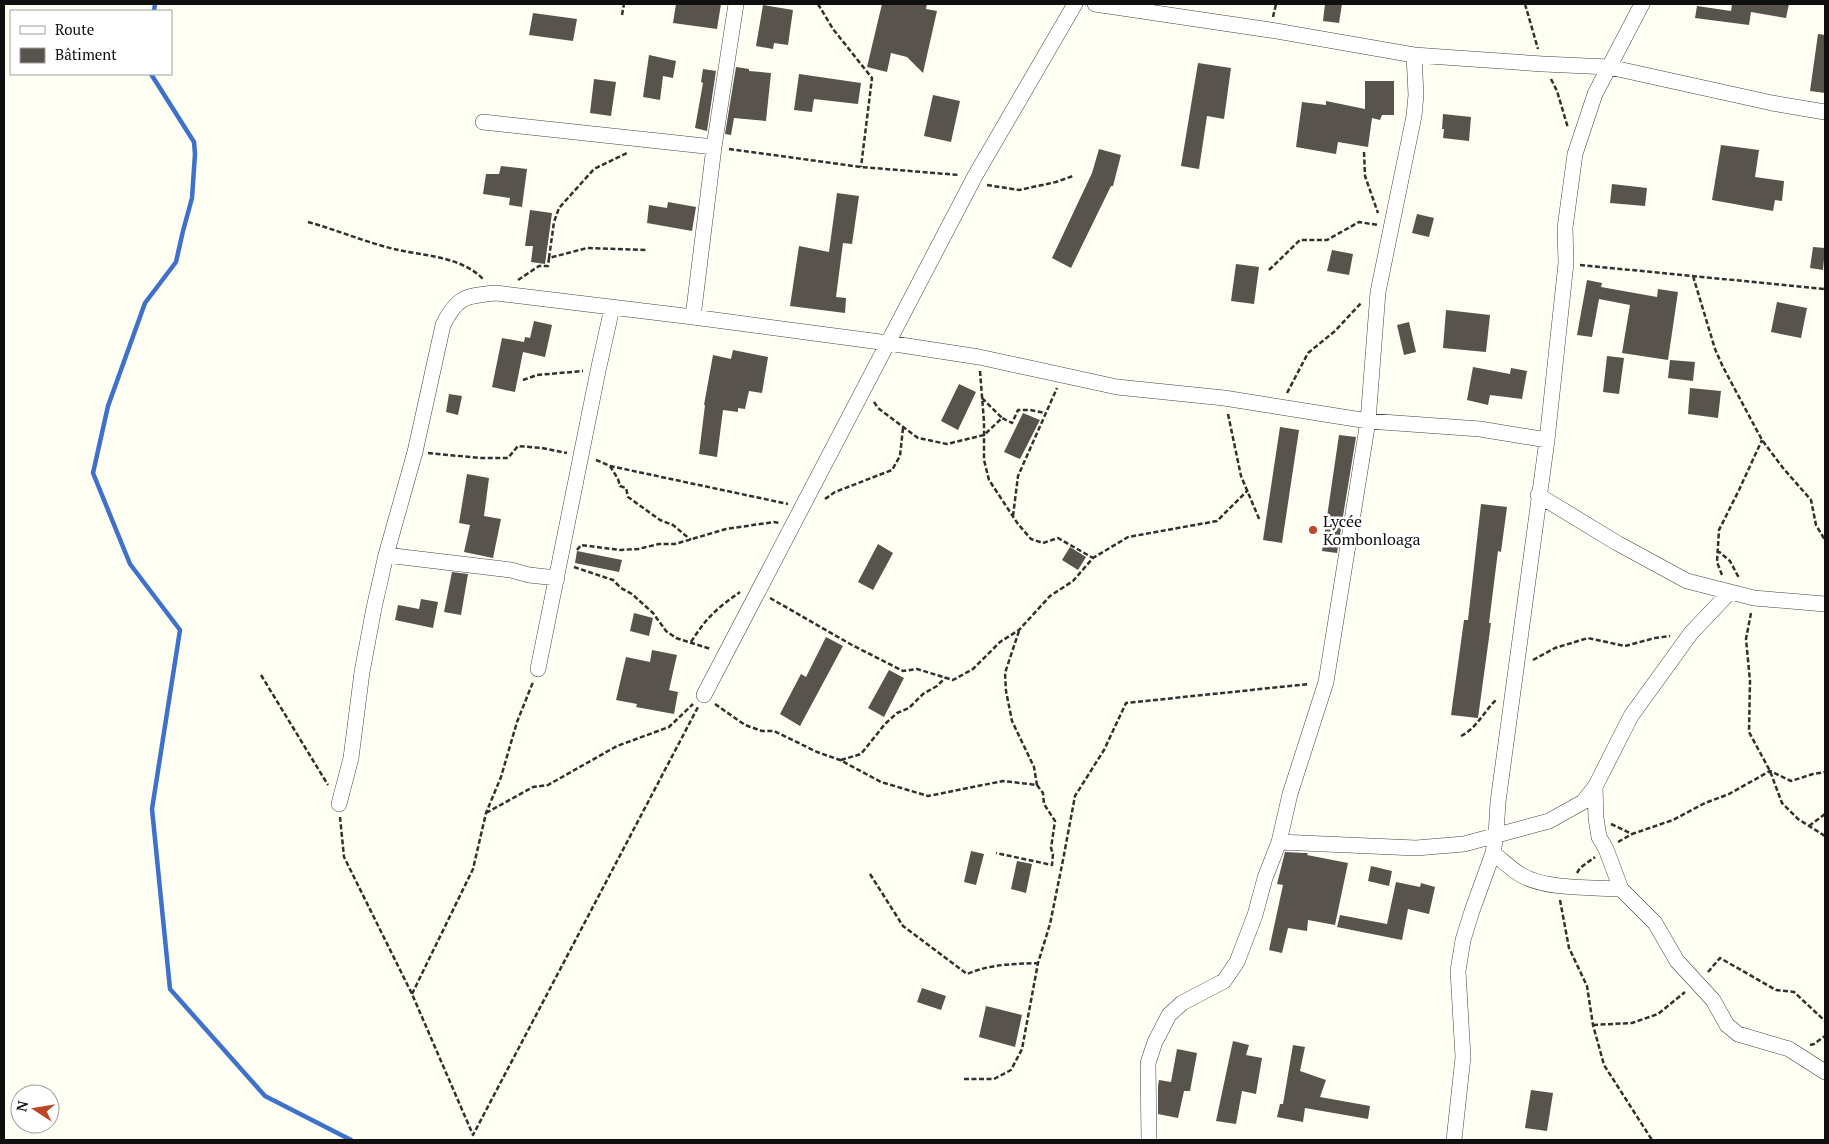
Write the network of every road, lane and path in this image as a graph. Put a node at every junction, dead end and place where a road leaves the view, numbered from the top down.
1 (624, 4) edge
2 (736, 4) edge
3 (818, 4) edge
4 (1075, 4) edge
5 (1095, 4) edge
6 (1642, 4) edge
7 (622, 15) dead end
8 (1414, 56) junction
9 (1609, 66) junction
10 (1825, 112) edge
11 (483, 122) dead end
12 (636, 138) junction
13 (714, 147) junction
14 (1364, 152) dead end
15 (861, 167) junction
16 (975, 176) junction
17 (1073, 176) dead end
18 (308, 222) dead end
19 (646, 250) dead end
20 (549, 258) junction
21 (1566, 263) junction
22 (1269, 270) dead end
23 (1693, 276) junction
24 (516, 281) dead end
25 (1825, 288) edge
26 (1378, 292) junction
27 (496, 293) junction
28 (612, 308) junction
29 (693, 317) junction
30 (888, 343) junction
31 (979, 357) junction
32 (598, 371) junction
33 (1061, 374) junction
34 (523, 380) dead end
35 (864, 388) junction
36 (982, 398) junction
37 (1224, 398) junction
38 (1273, 405) junction
39 (1044, 413) junction
40 (1002, 418) junction
41 (1368, 421) junction
42 (903, 428) junction
43 (984, 435) junction
44 (1547, 440) junction
45 (1762, 440) junction
46 (415, 452) junction
47 (582, 455) junction
48 (610, 466) junction
49 (1248, 490) junction
50 (1538, 496) junction
51 (800, 511) junction
52 (1012, 516) junction
53 (1260, 521) dead end
54 (692, 540) junction
55 (1825, 540) edge
56 (1717, 550) junction
57 (576, 551) dead end
58 (386, 555) junction
59 (1093, 558) junction
60 (572, 566) dead end
61 (557, 578) junction
62 (758, 592) junction
63 (1729, 593) junction
64 (1754, 598) junction
65 (1825, 604) edge
66 (1019, 630) junction
67 (1691, 633) junction
68 (691, 642) junction
69 (726, 654) junction
70 (538, 669) joint
71 (261, 676) dead end
72 (944, 678) junction
73 (1326, 682) junction
74 (1514, 683) junction
75 (704, 695) junction
76 (1461, 736) dead end
77 (840, 760) junction
78 (1770, 771) junction
79 (1825, 772) edge
80 (1037, 785) junction
81 (1595, 787) junction
82 (339, 804) junction
83 (486, 812) junction
84 (1825, 814) edge
85 (1596, 818) junction
86 (1809, 826) junction
87 (1496, 834) junction
88 (1825, 836) edge
89 (1279, 842) junction
90 (996, 853) dead end
91 (1493, 853) junction
92 (870, 874) dead end
93 (1558, 886) junction
94 (1622, 889) junction
95 (1038, 963) junction
96 (412, 994) junction
97 (1825, 1072) edge
98 (964, 1079) dead end
99 (1149, 1140) edge
100 (1454, 1140) edge
101 (1652, 1140) edge

1 - 7 path
2 - 13 street
3 - 15 path
4 - 16 street
5 - 8 street
6 - 9 street
8 - 9 street
8 - 26 street
9 - 10 street
9 - 21 street
11 - 12 street
12 - 13 street
12 - 20 path
13 - 15 path
13 - 29 street
14 - 22 path
15 - 16 path
16 - 17 path
16 - 30 street
18 - 27 path
19 - 20 path
20 - 24 path
21 - 23 path
21 - 44 street
23 - 25 path
23 - 45 path
26 - 38 path
26 - 41 street
27 - 28 street
27 - 46 street
28 - 29 street
28 - 32 street
29 - 30 street
30 - 31 street
30 - 35 street
31 - 33 street
31 - 36 path
32 - 34 path
32 - 47 street
33 - 37 street
33 - 39 path
35 - 42 path
35 - 51 street
36 - 40 path
36 - 43 path
37 - 38 street
37 - 49 path
38 - 41 street
39 - 40 path
39 - 52 path
40 - 43 path
41 - 44 street
41 - 73 street
42 - 43 path
42 - 51 path
43 - 52 path
44 - 50 street
45 - 55 path
45 - 56 path
46 - 47 path
46 - 58 street
47 - 48 path
47 - 61 street
48 - 51 path
48 - 54 path
49 - 53 path
49 - 59 path
50 - 63 street
50 - 74 street
51 - 54 path
51 - 62 street
52 - 59 path
54 - 57 path
56 - 63 path
56 - 64 path
58 - 61 street
58 - 82 street
59 - 66 path
60 - 68 path
61 - 70 street
62 - 68 path
62 - 69 street
62 - 72 path
63 - 64 street
63 - 67 street
64 - 65 street
64 - 78 path
66 - 72 path
66 - 80 path
67 - 74 path
67 - 81 street
68 - 69 path
69 - 75 street
70 - 83 path
71 - 82 path
72 - 77 path
73 - 89 street
73 - 95 path
74 - 76 path
74 - 87 street
75 - 77 path
75 - 83 path
75 - 96 path
77 - 80 path
78 - 79 path
78 - 85 path
78 - 86 path
80 - 90 path
81 - 85 street
81 - 87 street
82 - 96 path
83 - 96 path
84 - 86 path
85 - 94 street
86 - 88 path
87 - 89 street
87 - 91 street
89 - 99 street
91 - 93 street
91 - 100 street
92 - 95 path
93 - 94 street
93 - 101 path
94 - 97 street
95 - 98 path

